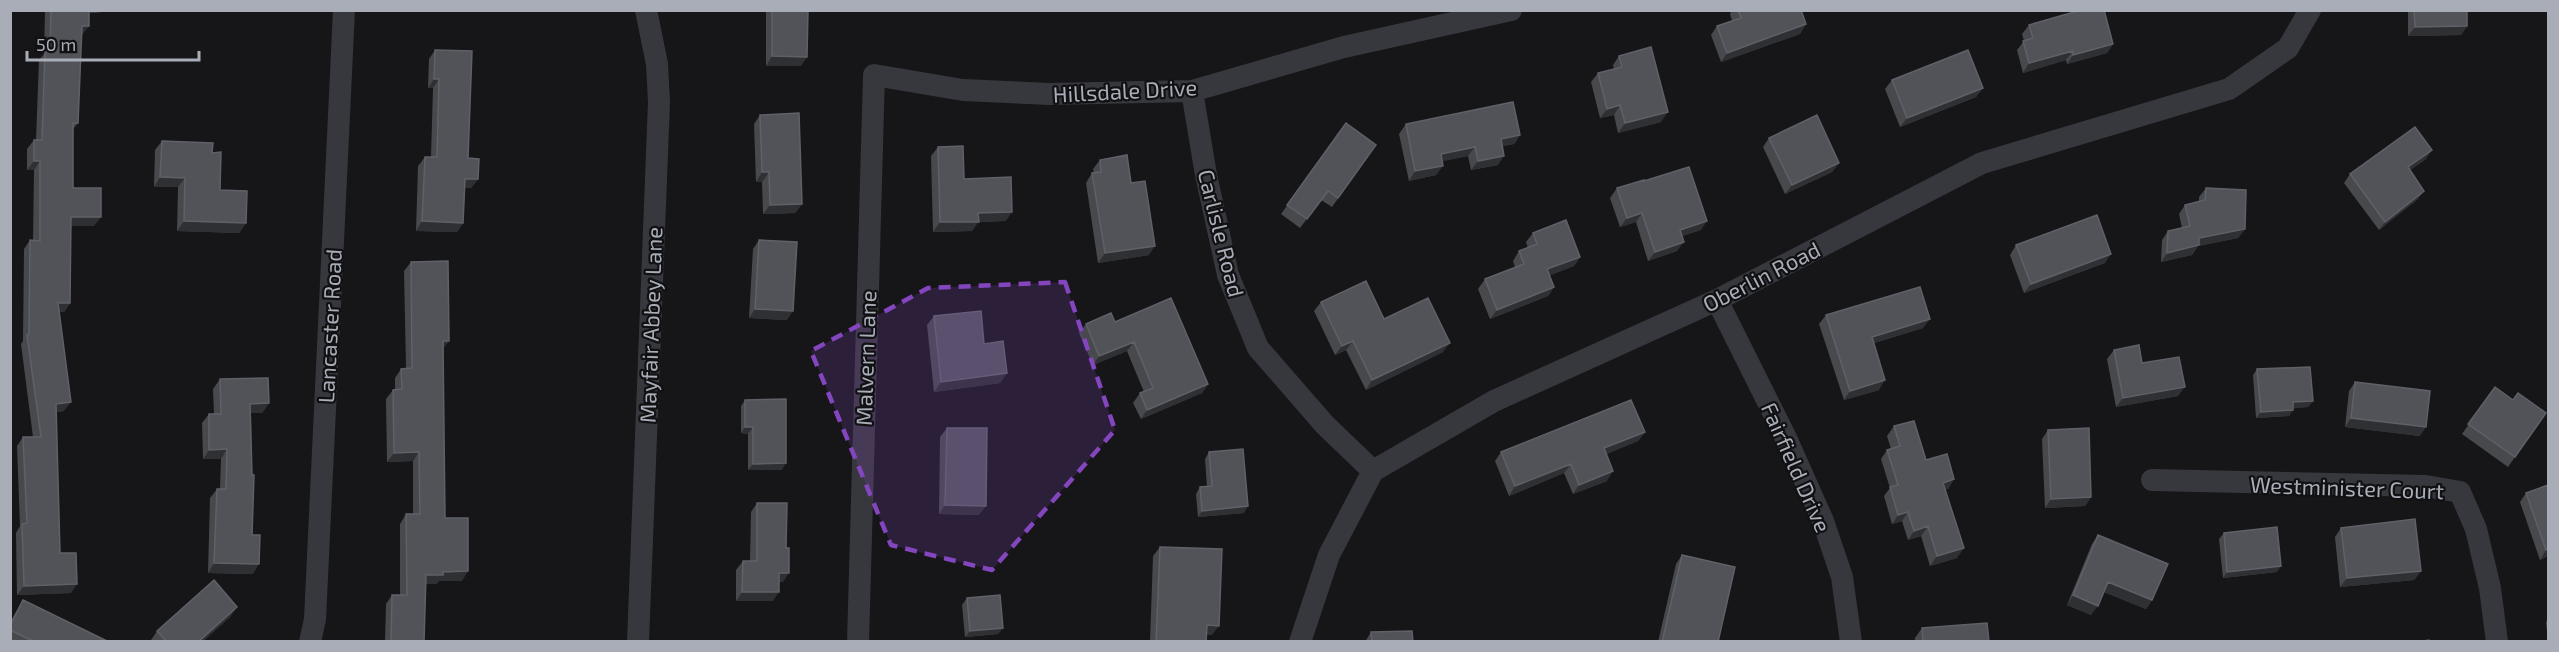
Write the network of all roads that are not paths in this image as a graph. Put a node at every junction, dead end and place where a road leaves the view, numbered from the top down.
1 (344, 10) edge
2 (646, 10) edge
3 (1511, 10) edge
4 (2310, 10) edge
5 (874, 75) joint
6 (1191, 91) junction
7 (1717, 300) junction
8 (1373, 471) junction
9 (2152, 480) dead end
10 (310, 642) edge
11 (638, 642) edge
12 (858, 642) edge
13 (1300, 642) edge
14 (1851, 642) edge
15 (2497, 642) edge

1 - 10 street, Lancaster Road
2 - 11 street, Mayfair Abbey Lane
3 - 6 street, Hillsdale Drive
4 - 7 street, Oberlin Road
5 - 6 street, Hillsdale Drive
5 - 12 street, Malvern Lane
6 - 8 street, Carlisle Road
7 - 8 street, Oberlin Road
7 - 14 street, Fairfield Drive
8 - 13 street
9 - 15 street, Westminister Court

